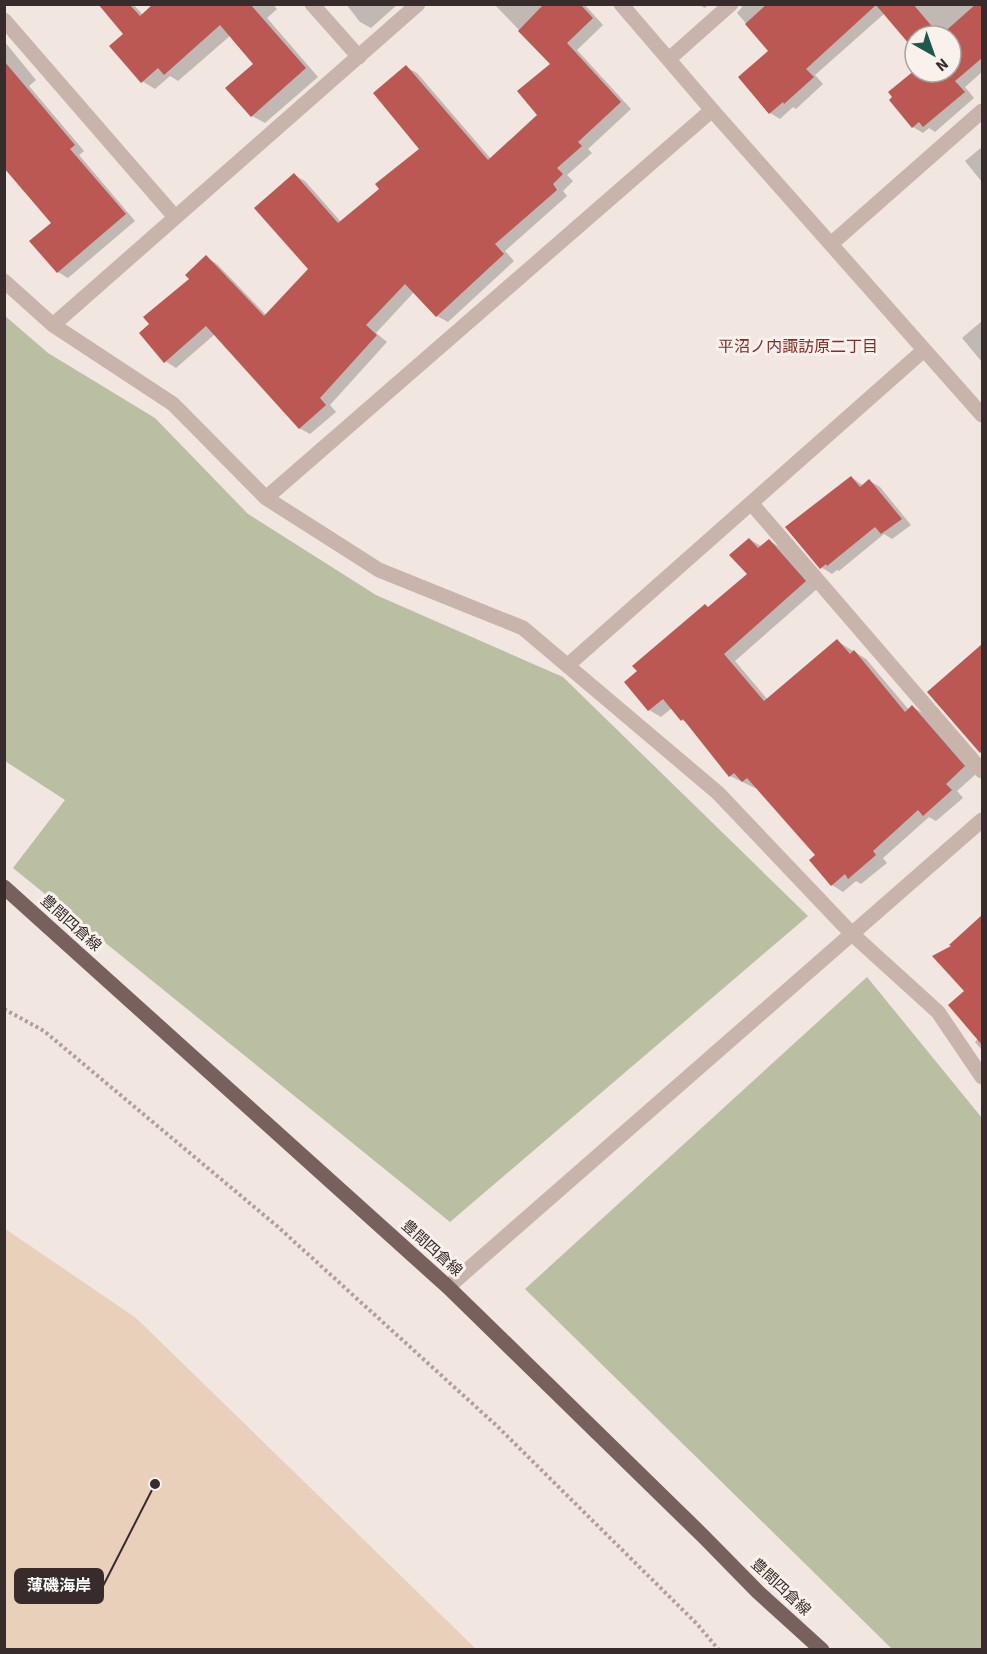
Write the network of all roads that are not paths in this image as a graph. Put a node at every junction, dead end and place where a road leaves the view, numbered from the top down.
1 (312, 4) edge
2 (418, 4) edge
3 (621, 4) edge
4 (731, 4) edge
5 (4, 20) edge
6 (359, 57) junction
7 (669, 59) junction
8 (712, 110) junction
9 (982, 111) edge
10 (176, 218) junction
11 (831, 244) junction
12 (4, 280) edge
13 (53, 325) junction
14 (924, 350) junction
15 (982, 414) edge
16 (266, 498) junction
17 (751, 503) junction
18 (568, 665) junction
19 (982, 771) edge
20 (982, 820) edge
21 (4, 887) edge
22 (852, 934) junction
23 (982, 1077) edge
24 (448, 1287) junction
25 (822, 1650) edge

1 - 6 street
2 - 6 street
3 - 7 street
4 - 7 street
5 - 10 street
6 - 10 street
7 - 8 street
8 - 11 street
8 - 16 street
9 - 11 street
10 - 13 street
11 - 14 street
12 - 13 street
13 - 16 street
14 - 15 street
14 - 17 street
16 - 18 street
17 - 18 street
17 - 19 street
18 - 22 street
20 - 22 street
21 - 24 main road, 豊間四倉線
22 - 23 street
22 - 24 street
24 - 25 main road, 豊間四倉線

